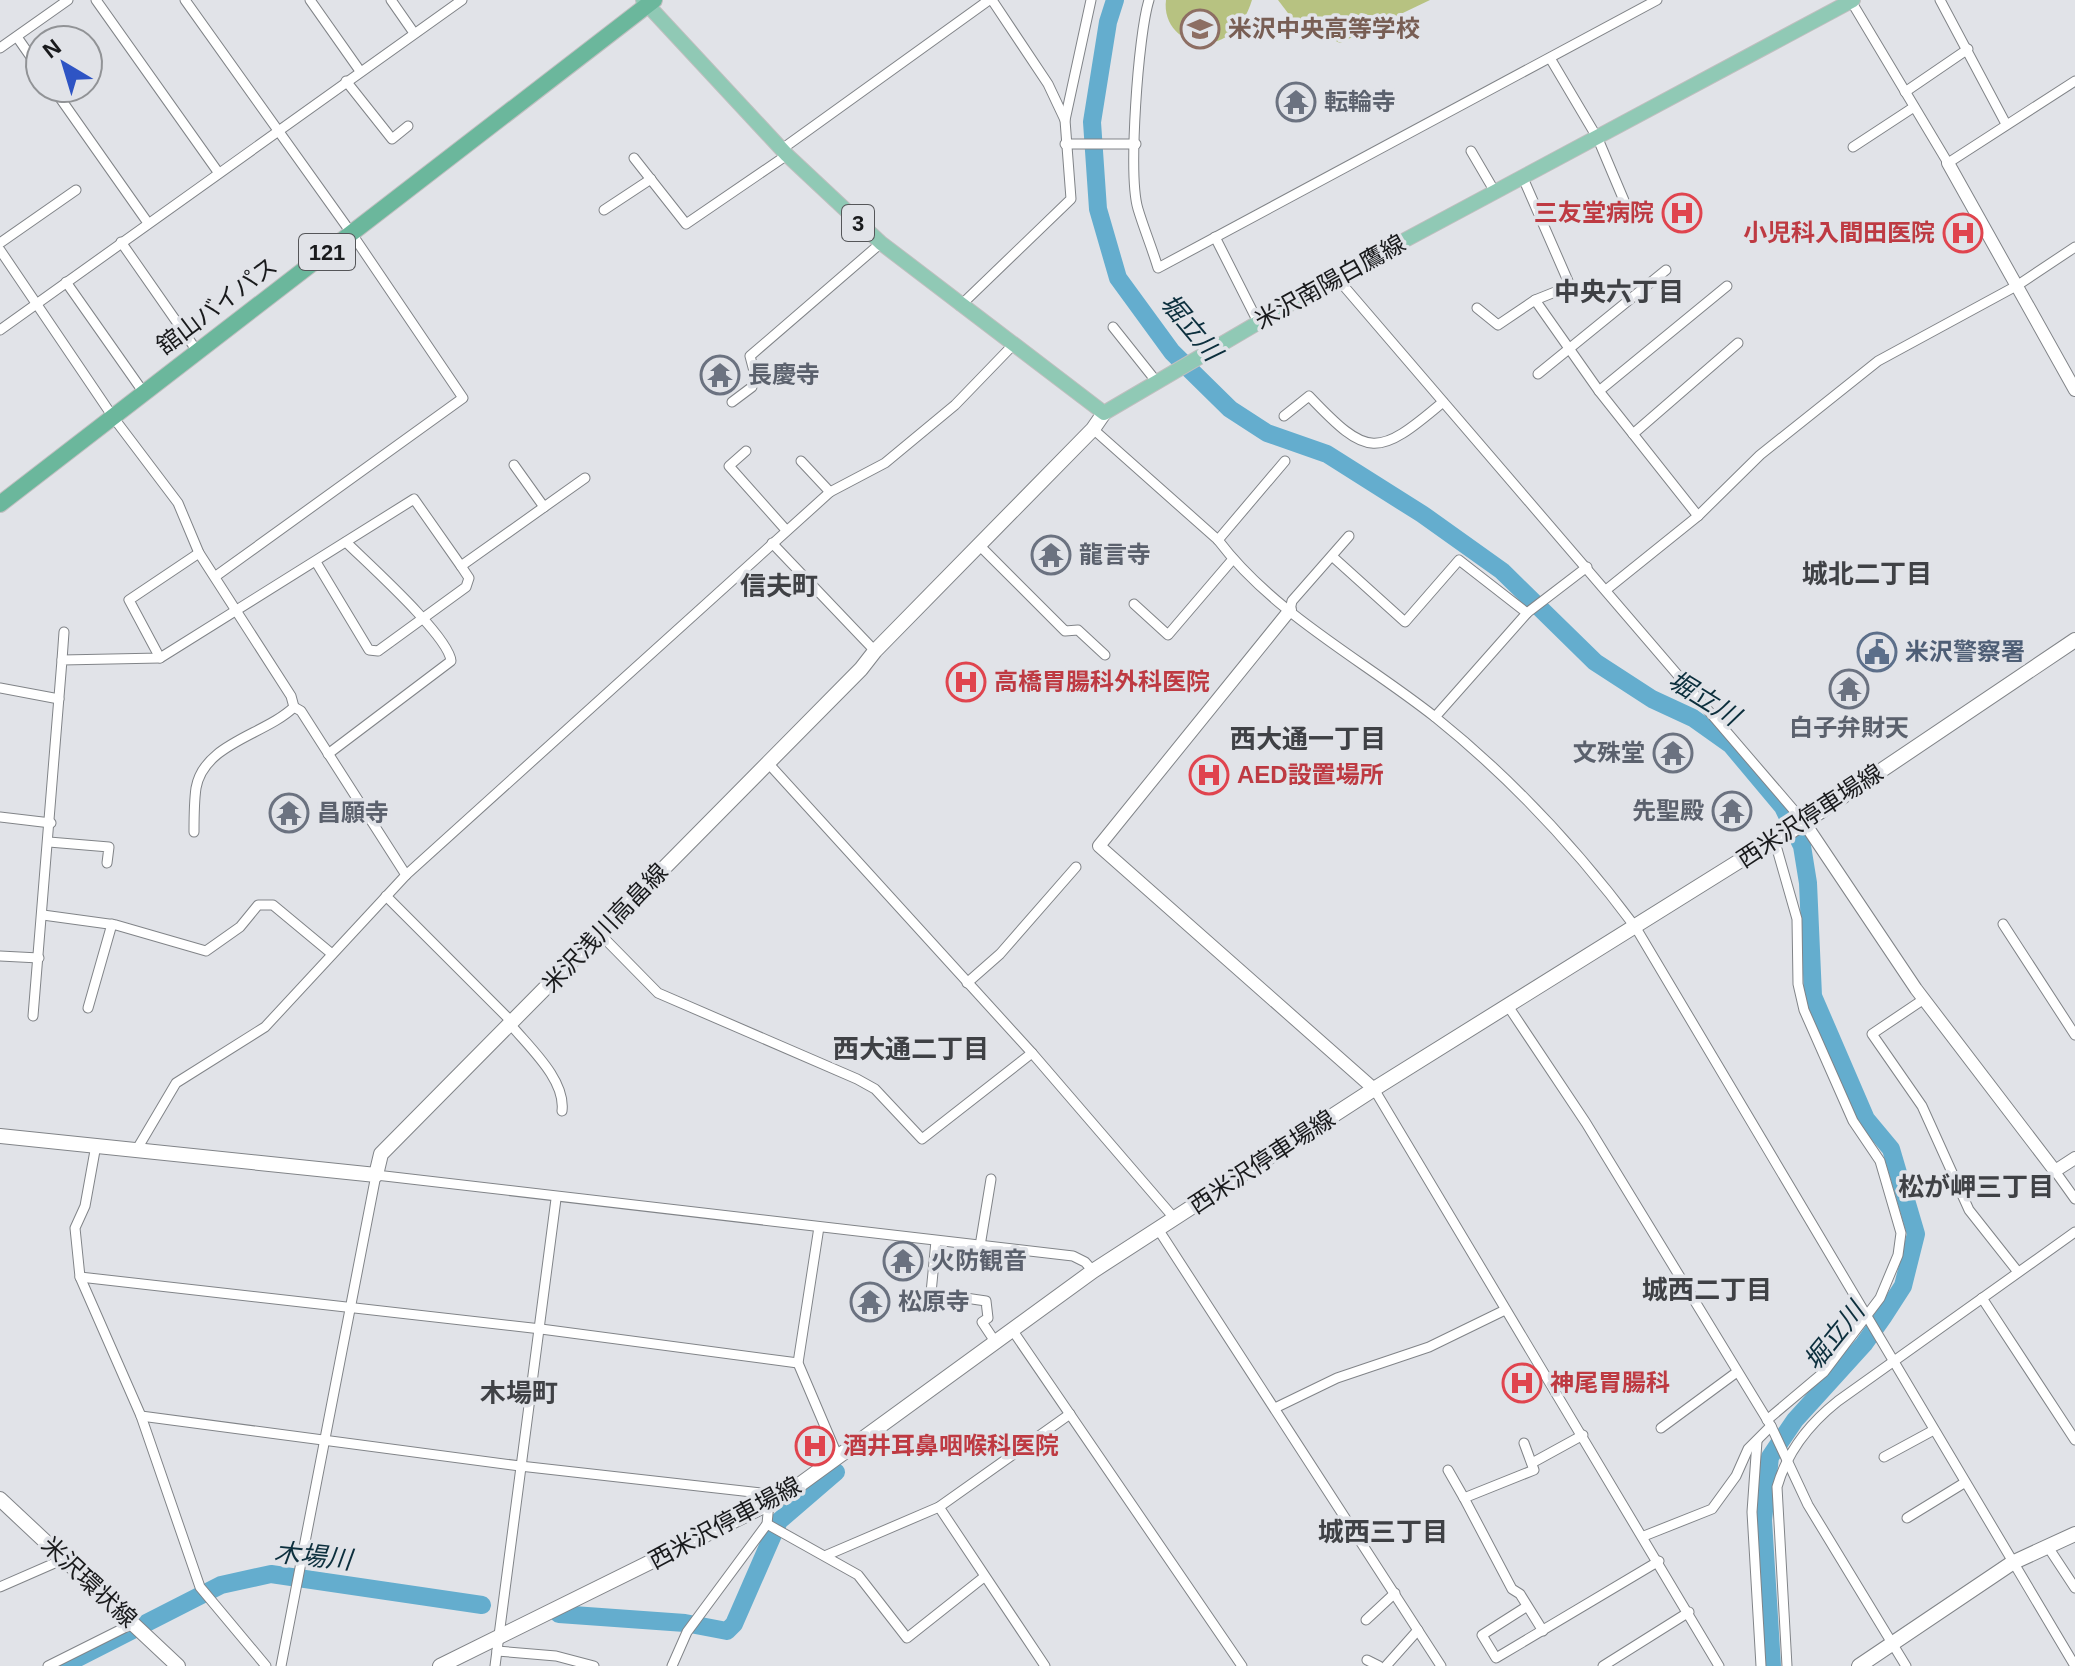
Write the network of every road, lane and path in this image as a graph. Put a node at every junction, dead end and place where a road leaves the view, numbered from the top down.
1 (68, 0) edge
2 (96, 0) edge
3 (185, 0) edge
4 (310, 0) edge
5 (391, 0) edge
6 (462, 0) edge
7 (990, 0) edge
8 (1091, 0) edge
9 (1149, 0) edge
10 (1630, 0) edge
11 (1657, 0) edge
12 (1852, 0) edge
13 (1940, 0) edge
14 (648, 2) edge
15 (1636, 12) junction
16 (414, 33) junction
17 (17, 37) junction
18 (24, 47) edge
19 (0, 48) edge
20 (1968, 49) junction
21 (1550, 58) junction
22 (360, 71) junction
23 (346, 81) junction
24 (2075, 81) edge
25 (1905, 92) junction
26 (64, 104) edge
27 (1914, 107) junction
28 (1065, 120) junction
29 (2006, 124) junction
30 (408, 126) dead end
31 (278, 132) junction
32 (1598, 139) junction
33 (1068, 144) junction
34 (1136, 144) junction
35 (1853, 147) dead end
36 (1471, 151) dead end
37 (784, 152) junction
38 (634, 158) dead end
39 (1948, 163) junction
40 (218, 172) junction
41 (1523, 178) junction
42 (651, 179) junction
43 (76, 190) dead end
44 (1495, 192) junction
45 (604, 210) dead end
46 (1628, 210) dead end
47 (148, 223) junction
48 (352, 234) junction
49 (1215, 237) junction
50 (121, 242) junction
51 (0, 243) edge
52 (881, 243) junction
53 (2075, 247) edge
54 (0, 250) edge
55 (1666, 270) dead end
56 (1336, 277) junction
57 (66, 282) junction
58 (2018, 285) junction
59 (1727, 286) dead end
60 (1535, 300) junction
61 (37, 304) junction
62 (960, 307) junction
63 (1477, 308) dead end
64 (1258, 322) junction
65 (1113, 327) dead end
66 (0, 330) edge
67 (1738, 343) dead end
68 (1013, 345) junction
69 (1568, 349) junction
70 (197, 351) junction
71 (1538, 374) dead end
72 (1159, 379) junction
73 (2075, 390) edge
74 (1599, 391) junction
75 (144, 393) junction
76 (732, 402) dead end
77 (1443, 402) junction
78 (1104, 413) junction
79 (1284, 416) dead end
80 (113, 417) junction
81 (1093, 429) junction
82 (1633, 434) junction
83 (746, 451) dead end
84 (801, 461) dead end
85 (1285, 461) dead end
86 (514, 465) dead end
87 (585, 478) dead end
88 (830, 492) junction
89 (0, 504) edge
90 (544, 507) junction
91 (1698, 516) junction
92 (786, 530) junction
93 (1349, 536) dead end
94 (1218, 540) junction
95 (346, 542) junction
96 (772, 543) junction
97 (979, 545) junction
98 (199, 553) junction
99 (1333, 557) junction
100 (1233, 559) junction
101 (316, 562) junction
102 (461, 566) junction
103 (1587, 567) junction
104 (216, 576) junction
105 (1606, 590) junction
106 (1134, 604) dead end
107 (237, 610) junction
108 (1290, 610) junction
109 (1527, 613) junction
110 (424, 620) junction
111 (64, 632) dead end
112 (2075, 640) edge
113 (875, 651) junction
114 (1105, 655) dead end
115 (160, 658) junction
116 (62, 660) junction
117 (0, 688) edge
118 (59, 699) junction
119 (294, 707) junction
120 (1435, 717) junction
121 (328, 754) junction
122 (768, 763) junction
123 (0, 817) edge
124 (51, 823) junction
125 (1802, 824) junction
126 (194, 832) dead end
127 (49, 842) junction
128 (1775, 842) junction
129 (107, 863) dead end
130 (1076, 867) dead end
131 (406, 875) junction
132 (386, 896) junction
133 (43, 915) junction
134 (112, 924) junction
135 (2003, 924) dead end
136 (1636, 928) junction
137 (599, 933) junction
138 (332, 954) junction
139 (0, 956) edge
140 (39, 958) junction
141 (967, 983) junction
142 (1924, 999) junction
143 (1508, 1006) junction
144 (88, 1008) dead end
145 (33, 1016) dead end
146 (512, 1024) junction
147 (2075, 1035) edge
148 (1032, 1053) junction
149 (1374, 1089) junction
150 (562, 1111) dead end
151 (0, 1136) edge
152 (96, 1145) junction
153 (137, 1149) junction
154 (2075, 1158) edge
155 (2055, 1171) junction
156 (376, 1175) junction
157 (991, 1179) dead end
158 (556, 1199) junction
159 (2075, 1199) edge
160 (1175, 1219) junction
161 (819, 1227) junction
162 (1158, 1229) junction
163 (2075, 1232) edge
164 (936, 1241) junction
165 (980, 1246) junction
166 (1093, 1271) junction
167 (2018, 1272) junction
168 (80, 1277) junction
169 (1982, 1298) junction
170 (348, 1309) junction
171 (1505, 1310) junction
172 (1868, 1316) junction
173 (541, 1329) junction
174 (1013, 1331) junction
175 (996, 1343) junction
176 (1894, 1362) junction
177 (798, 1363) junction
178 (1737, 1372) junction
179 (1275, 1408) junction
180 (1070, 1414) junction
181 (141, 1416) junction
182 (1770, 1426) junction
183 (1661, 1428) dead end
184 (1932, 1431) junction
185 (1583, 1435) junction
186 (2075, 1440) edge
187 (326, 1441) junction
188 (1757, 1441) junction
189 (1524, 1443) dead end
190 (838, 1457) junction
191 (1884, 1457) dead end
192 (1789, 1459) junction
193 (1532, 1463) junction
194 (520, 1466) junction
195 (1448, 1470) dead end
196 (1964, 1483) junction
197 (1464, 1498) junction
198 (0, 1499) edge
199 (769, 1503) junction
200 (939, 1507) junction
201 (1907, 1518) dead end
202 (767, 1524) junction
203 (2075, 1534) edge
204 (1644, 1536) junction
205 (2048, 1547) junction
206 (827, 1555) junction
207 (64, 1559) junction
208 (1659, 1561) junction
209 (2012, 1563) junction
210 (984, 1577) junction
211 (0, 1587) edge
212 (2075, 1588) edge
213 (1395, 1593) junction
214 (1526, 1607) junction
215 (1689, 1612) junction
216 (1366, 1620) dead end
217 (136, 1627) junction
218 (1418, 1630) junction
219 (1543, 1631) junction
220 (497, 1644) junction
221 (1892, 1645) junction
222 (1367, 1660) dead end
223 (48, 1666) edge
224 (178, 1666) edge
225 (266, 1666) edge
226 (281, 1666) edge
227 (440, 1666) edge
228 (495, 1666) edge
229 (594, 1666) edge
230 (672, 1666) edge
231 (1045, 1666) edge
232 (1242, 1666) edge
233 (1379, 1666) edge
234 (1386, 1666) edge
235 (1441, 1666) edge
236 (1603, 1666) edge
237 (1719, 1666) edge
238 (1761, 1666) edge
239 (1787, 1666) edge
240 (1859, 1666) edge
241 (1906, 1666) edge
242 (2075, 1666) edge

1 - 17 street
2 - 40 street
3 - 31 street
4 - 22 street
5 - 16 street
6 - 16 street
7 - 28 street
7 - 37 street
8 - 28 street
9 - 34 street
10 - 15 street
11 - 15 street
12 - 25 street
12 - 32 main road, 米沢南陽白鷹線
13 - 20 street
14 - 37 main road, 3
14 - 48 highway, 舘山バイパス / 121
15 - 21 street
16 - 22 street
17 - 18 street
17 - 19 street
20 - 25 street
20 - 29 street
21 - 32 street
21 - 49 street
22 - 23 street
23 - 30 street
23 - 31 street
24 - 29 street
25 - 27 street
26 - 47 street
27 - 35 street
27 - 39 street
28 - 33 street
29 - 39 street
31 - 40 street
31 - 48 street
32 - 41 main road, 米沢南陽白鷹線
32 - 46 street
33 - 34 street
33 - 62 street
34 - 49 street
36 - 44 street
37 - 42 street
37 - 52 main road, 3
38 - 42 street
39 - 58 street
40 - 47 street
41 - 44 main road, 米沢南陽白鷹線
41 - 60 street
42 - 45 street
43 - 51 street
44 - 56 main road, 米沢南陽白鷹線
47 - 50 street
48 - 70 highway, 舘山バイパス / 121
48 - 104 street
49 - 64 street
50 - 57 street
50 - 70 street
52 - 62 main road, 3
52 - 76 street
53 - 58 street
54 - 61 street
55 - 69 street
56 - 64 main road, 米沢南陽白鷹線
56 - 77 street
57 - 61 street
57 - 75 street
58 - 73 street
58 - 91 street
59 - 74 street
60 - 63 street
60 - 69 street
61 - 66 street
61 - 80 street
62 - 68 main road, 3
64 - 72 main road, 米沢南陽白鷹線
65 - 72 street
67 - 82 street
68 - 78 main road, 3
68 - 88 street
69 - 71 street
69 - 74 street
70 - 75 highway, 舘山バイパス / 121
72 - 78 main road, 米沢南陽白鷹線
74 - 82 street
75 - 80 highway, 舘山バイパス / 121
77 - 79 street
77 - 103 street
78 - 81 main road, 米沢浅川高畠線
80 - 89 highway, 舘山バイパス / 121
80 - 98 street
81 - 94 street
81 - 97 main road, 米沢浅川高畠線
82 - 91 street
83 - 92 street
84 - 88 street
85 - 94 street
86 - 90 street
87 - 90 street
88 - 92 street
90 - 102 street
91 - 105 street
92 - 96 street
93 - 99 street
94 - 100 street
95 - 101 street
95 - 102 street
95 - 110 street
96 - 113 street
96 - 131 street
97 - 113 main road, 米沢浅川高畠線
97 - 114 street
98 - 104 street
98 - 115 street
99 - 108 street
99 - 109 street
100 - 106 street
100 - 108 street
101 - 107 street
101 - 110 street
102 - 110 street
103 - 105 street
103 - 109 street
104 - 107 street
105 - 125 street
107 - 115 street
107 - 119 street
108 - 120 street
108 - 149 street
109 - 120 street
110 - 121 street
111 - 116 street
112 - 125 main road, 西米沢停車場線
113 - 122 main road, 米沢浅川高畠線
115 - 116 street
116 - 118 street
117 - 118 street
118 - 124 street
119 - 121 street
119 - 126 street
120 - 136 street
121 - 131 street
122 - 137 main road, 米沢浅川高畠線
122 - 141 street
123 - 124 street
124 - 127 street
125 - 128 main road, 西米沢停車場線
125 - 142 street
127 - 129 street
127 - 133 street
128 - 136 main road, 西米沢停車場線
128 - 172 street
130 - 141 street
131 - 132 street
132 - 138 street
132 - 146 street
133 - 134 street
133 - 140 street
134 - 138 street
134 - 144 street
135 - 147 street
136 - 143 main road, 西米沢停車場線
136 - 172 street
137 - 146 main road, 米沢浅川高畠線
137 - 148 street
138 - 153 street
139 - 140 street
140 - 145 street
141 - 148 street
142 - 155 street
142 - 167 street
143 - 149 main road, 西米沢停車場線
143 - 178 street
146 - 150 street
146 - 156 main road, 米沢浅川高畠線
148 - 160 street
149 - 160 main road, 西米沢停車場線
149 - 171 street
151 - 152 main road
152 - 153 main road
152 - 168 street
153 - 156 main road
154 - 155 street
155 - 159 street
156 - 158 street
156 - 170 street
157 - 165 street
158 - 161 street
158 - 173 street
160 - 162 main road, 西米沢停車場線
161 - 164 street
161 - 177 street
162 - 166 main road, 西米沢停車場線
162 - 179 street
163 - 167 street
164 - 165 street
164 - 175 street
165 - 166 street
166 - 174 main road, 西米沢停車場線
167 - 169 street
168 - 170 street
168 - 181 street
169 - 176 street
169 - 186 street
170 - 173 street
170 - 187 street
171 - 179 street
171 - 185 street
172 - 176 street
172 - 182 street
173 - 177 street
173 - 194 street
174 - 175 main road, 西米沢停車場線
174 - 180 street
175 - 190 main road, 西米沢停車場線
176 - 184 street
176 - 192 street
177 - 190 street
178 - 182 street
178 - 183 street
179 - 213 street
180 - 200 street
180 - 232 street
181 - 187 street
181 - 225 street
182 - 188 street
182 - 192 street
184 - 191 street
184 - 196 street
185 - 193 street
185 - 204 street
187 - 194 street
187 - 226 street
188 - 204 street
188 - 238 street
189 - 193 street
190 - 199 main road, 西米沢停車場線
192 - 221 street
192 - 239 street
193 - 197 street
194 - 199 street
194 - 220 street
195 - 197 street
196 - 201 street
196 - 209 street
197 - 214 street
198 - 207 main road, 米沢環状線
199 - 202 street
199 - 220 main road, 西米沢停車場線
200 - 206 street
200 - 210 street
202 - 206 street
202 - 230 street
203 - 205 main road
204 - 208 street
205 - 209 main road
205 - 212 street
206 - 210 street
207 - 211 street
207 - 217 main road, 米沢環状線
208 - 215 street
208 - 219 street
209 - 221 main road
209 - 242 street
210 - 231 street
213 - 216 street
213 - 218 street
214 - 219 street
214 - 219 street
215 - 236 street
215 - 237 street
217 - 223 street
217 - 224 main road, 米沢環状線
218 - 234 street
218 - 235 street
220 - 227 main road, 西米沢停車場線
220 - 228 street
220 - 229 street
221 - 240 main road
221 - 241 street
222 - 233 street

